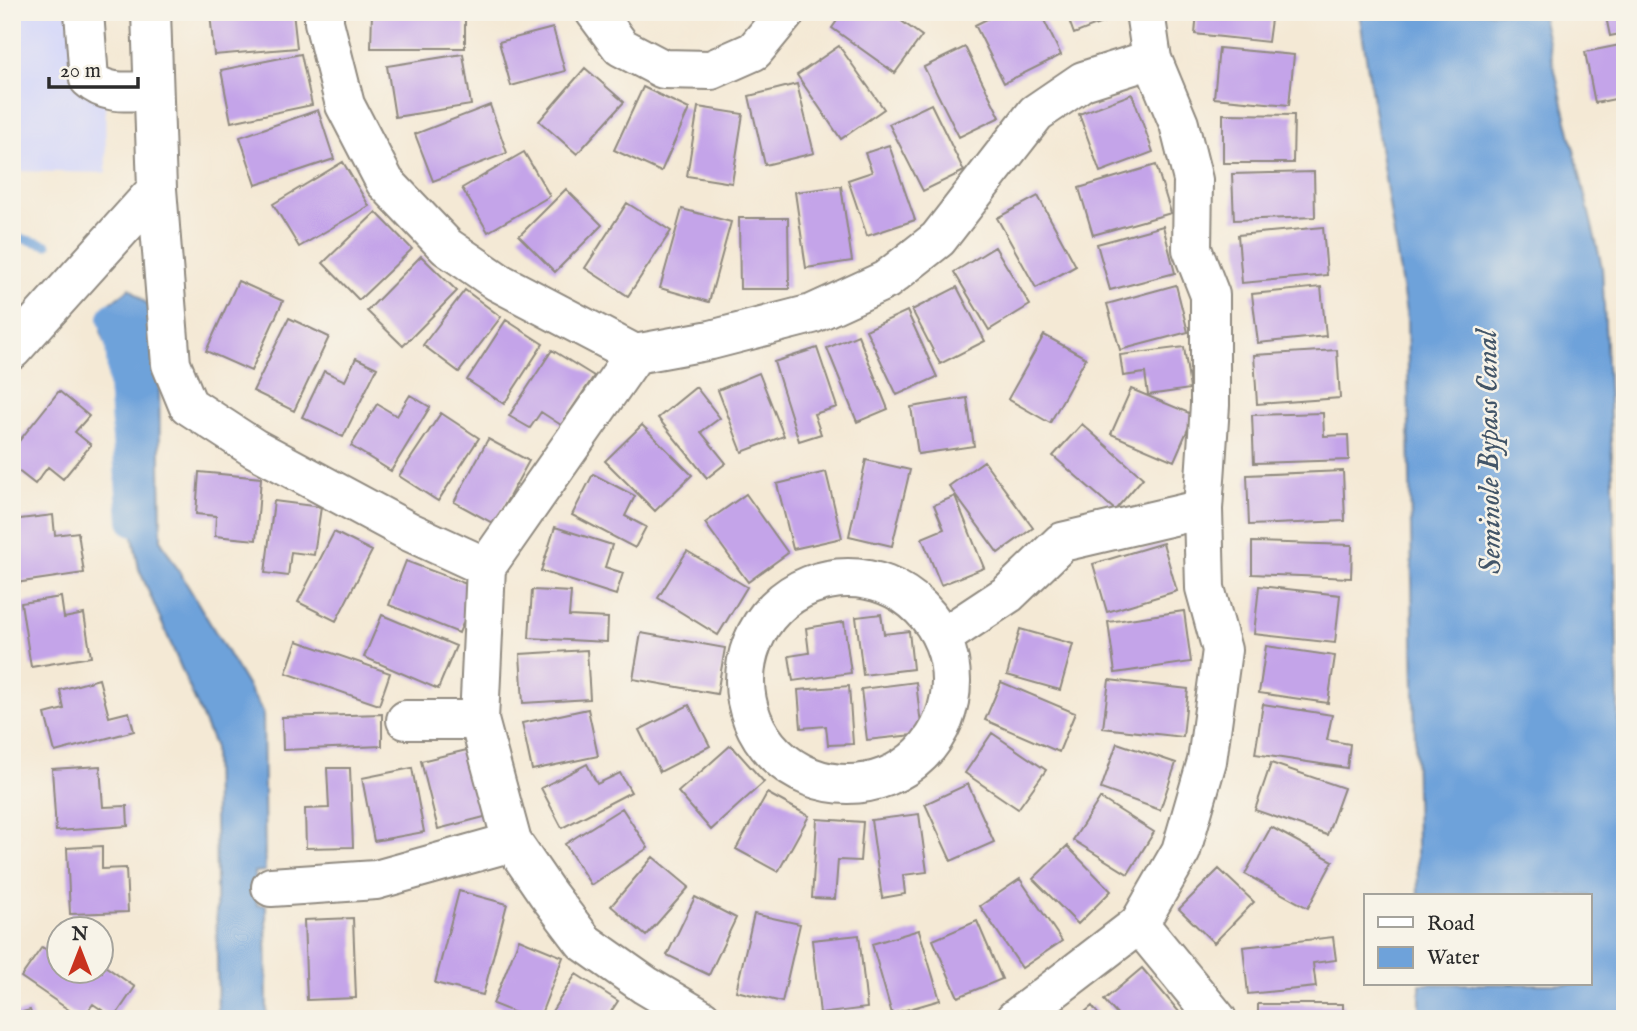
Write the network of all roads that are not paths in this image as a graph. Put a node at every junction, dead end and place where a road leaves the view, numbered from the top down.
1 (84, 12) edge
2 (151, 12) edge
3 (324, 12) edge
4 (595, 12) edge
5 (786, 12) edge
6 (1145, 12) edge
7 (1152, 59) junction
8 (153, 91) junction
9 (157, 189) junction
10 (12, 350) edge
11 (635, 354) junction
12 (1203, 509) junction
13 (486, 568) junction
14 (943, 637) junction
15 (406, 720) dead end
16 (479, 720) junction
17 (512, 842) junction
18 (271, 887) dead end
19 (1139, 924) junction
20 (702, 1019) edge
21 (1015, 1019) edge
22 (1217, 1019) edge

1 - 8 street
2 - 8 street
3 - 11 street
4 - 5 street
6 - 7 street
7 - 11 street
7 - 12 street
8 - 9 street
9 - 10 street
9 - 13 street
11 - 13 street
12 - 14 street
12 - 19 street
13 - 16 street
14 - 14 street
15 - 16 street
16 - 17 street
17 - 18 street
17 - 20 street
19 - 21 street
19 - 22 street

